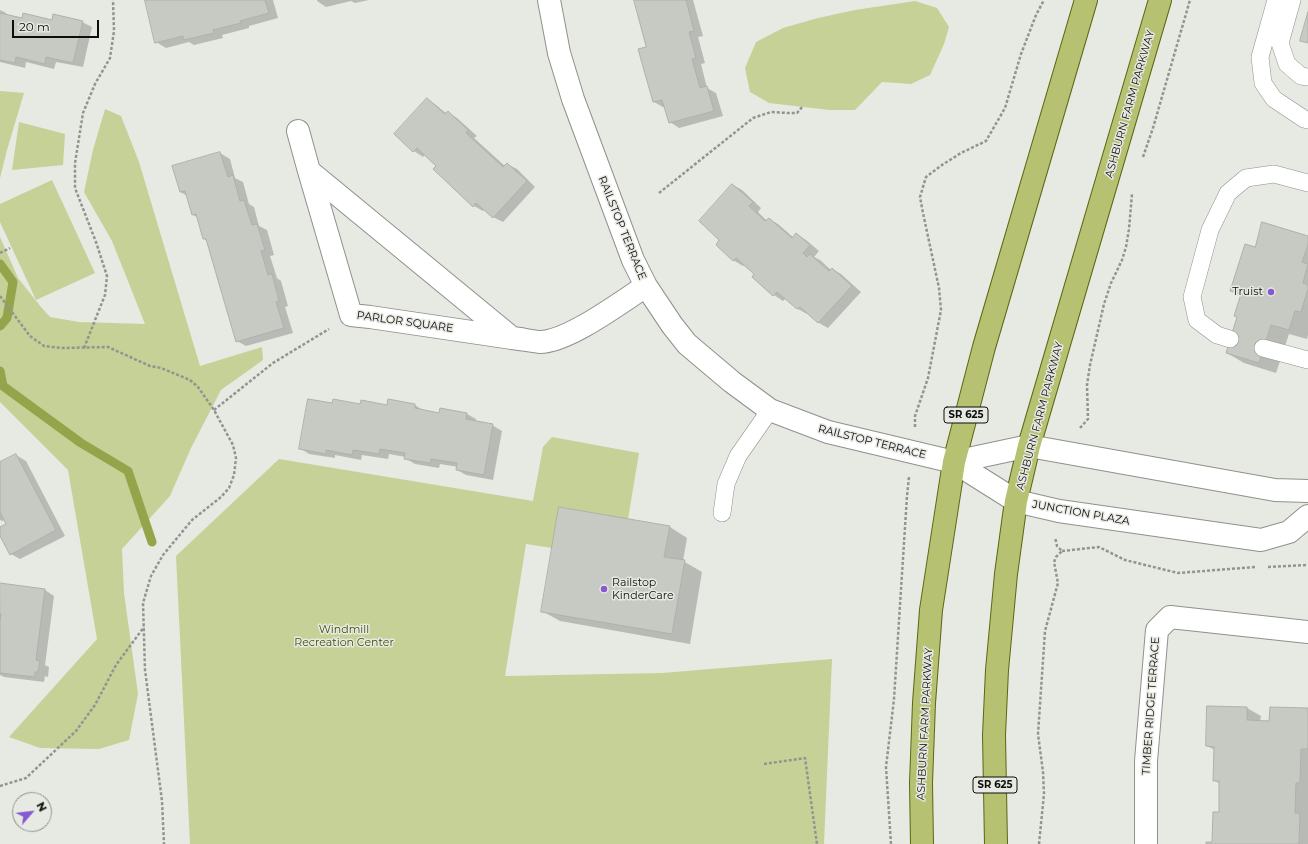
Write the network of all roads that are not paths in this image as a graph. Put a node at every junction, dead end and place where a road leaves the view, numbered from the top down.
1 (549, 0) edge
2 (1086, 0) edge
3 (1160, 0) edge
4 (1276, 0) edge
5 (1292, 0) edge
6 (1308, 77) edge
7 (1308, 120) edge
8 (298, 131) dead end
9 (309, 171) junction
10 (1308, 183) edge
11 (646, 286) junction
12 (512, 338) junction
13 (1230, 339) dead end
14 (1263, 348) dead end
15 (1308, 360) edge
16 (770, 410) junction
17 (1029, 446) junction
18 (954, 462) junction
19 (1308, 491) edge
20 (1016, 501) junction
21 (722, 514) dead end
22 (1308, 516) edge
23 (1308, 632) edge
24 (922, 844) edge
25 (996, 844) edge
26 (1146, 844) edge

1 - 11 street, RAILSTOP TERRACE
2 - 18 main road, ASHBURN FARM PARKWAY / SR 625
3 - 17 main road, ASHBURN FARM PARKWAY / SR 625
4 - 7 lane
5 - 6 lane
8 - 9 street, PARLOR SQUARE
9 - 12 street
9 - 12 street, PARLOR SQUARE
10 - 13 lane
11 - 12 street, PARLOR SQUARE
11 - 16 street, RAILSTOP TERRACE
14 - 15 lane
16 - 18 street, RAILSTOP TERRACE
16 - 21 lane
17 - 18 street
17 - 19 street
17 - 20 main road, ASHBURN FARM PARKWAY / SR 625
18 - 20 street, JUNCTION PLAZA
18 - 24 main road, ASHBURN FARM PARKWAY / SR 625
20 - 22 street, JUNCTION PLAZA
20 - 25 main road, ASHBURN FARM PARKWAY / SR 625
23 - 26 street, TIMBER RIDGE TERRACE

